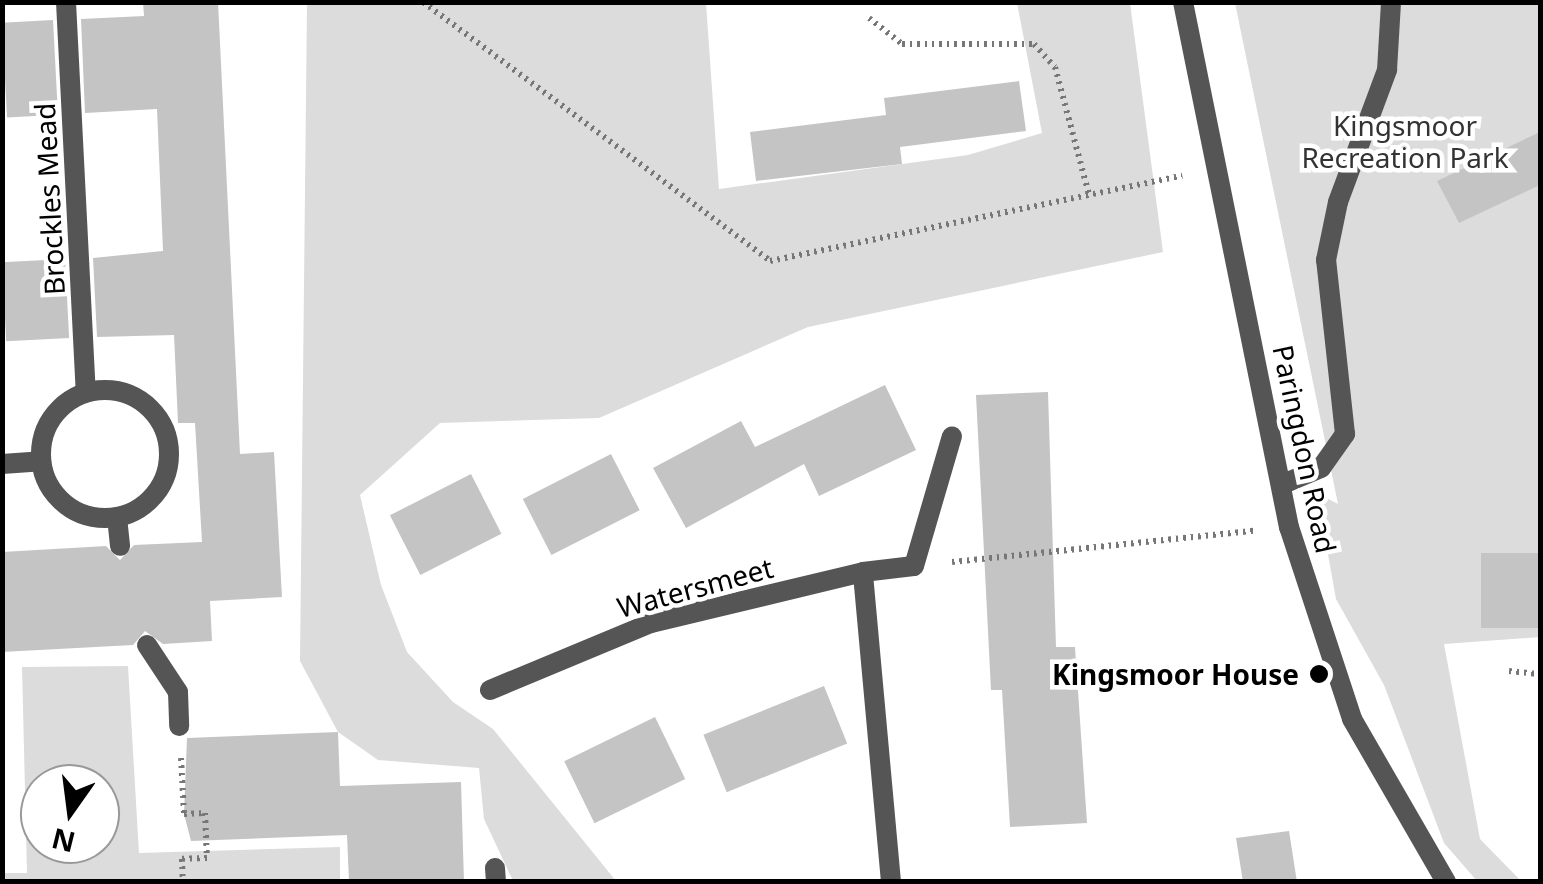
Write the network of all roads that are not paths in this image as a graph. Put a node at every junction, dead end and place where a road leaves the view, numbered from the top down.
1 (66, 2) edge
2 (1183, 2) edge
3 (1392, 2) edge
4 (86, 392) junction
5 (952, 436) dead end
6 (41, 462) junction
7 (2, 464) edge
8 (1282, 484) junction
9 (116, 518) junction
10 (120, 546) dead end
11 (863, 572) junction
12 (147, 645) dead end
13 (490, 690) dead end
14 (179, 726) road end
15 (891, 882) edge
16 (1446, 882) edge

1 - 4 street, Brockles Mead
2 - 8 street, Paringdon Road
3 - 8 street
4 - 6 street
4 - 9 street
5 - 11 street, Watersmeet
6 - 7 street
6 - 9 street
8 - 16 street, Paringdon Road
9 - 10 street
11 - 13 street, Watersmeet
11 - 15 street
12 - 14 street

